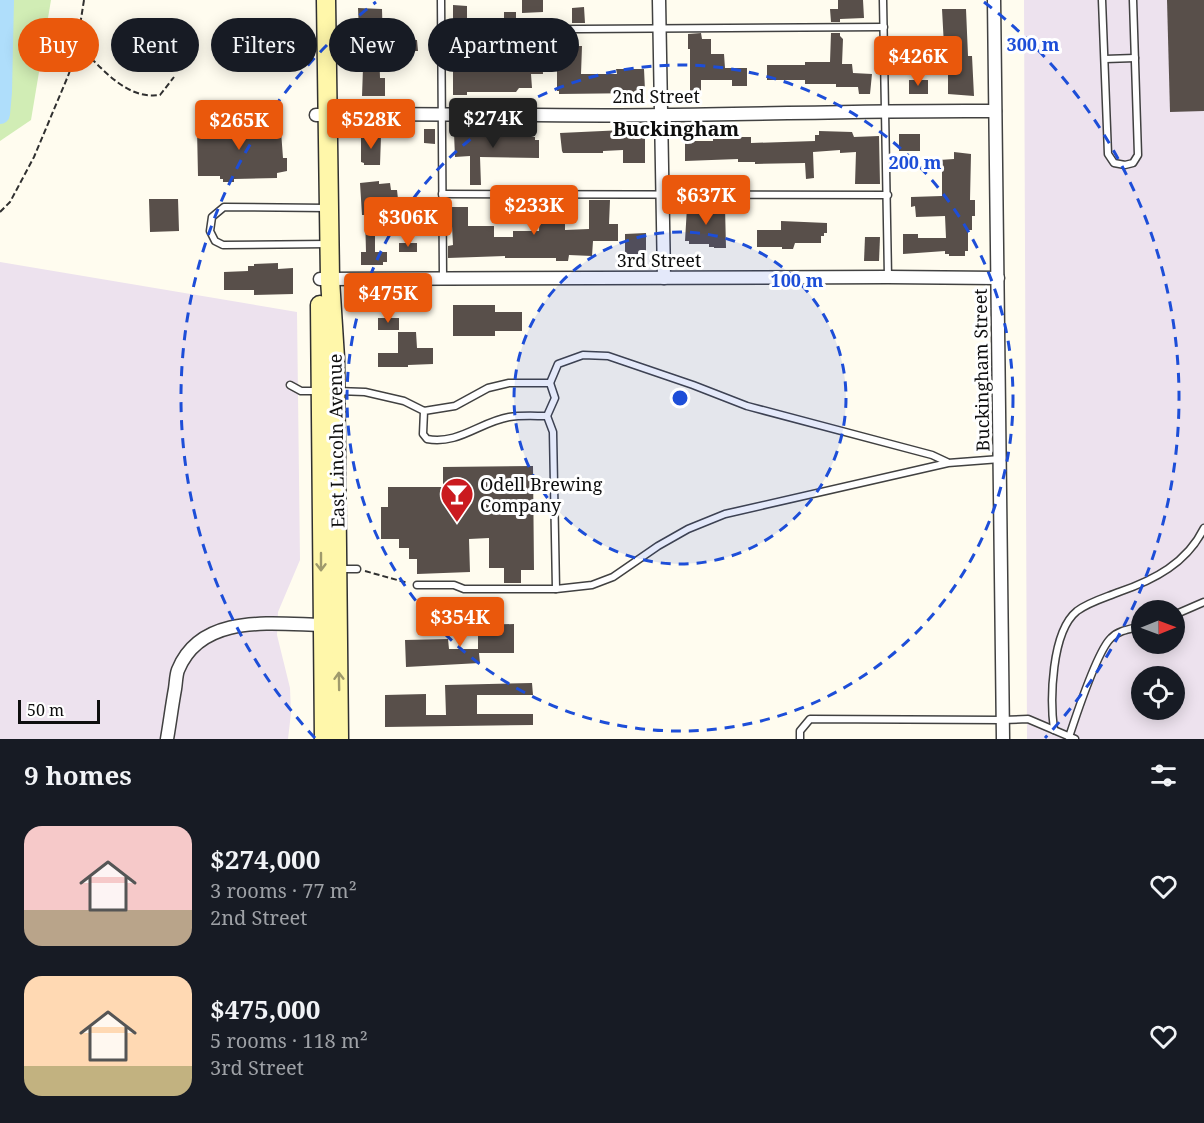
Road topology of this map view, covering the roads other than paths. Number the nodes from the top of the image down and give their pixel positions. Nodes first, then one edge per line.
1 (315, 0) edge
2 (326, 0) edge
3 (441, 0) edge
4 (659, 0) edge
5 (883, 0) edge
6 (994, 0) edge
7 (1102, 0) edge
8 (1133, 0) edge
9 (441, 18) edge
10 (884, 27) junction
11 (579, 29) edge
12 (660, 29) junction
13 (1135, 58) junction
14 (1105, 59) junction
15 (442, 72) edge
16 (885, 110) junction
17 (995, 111) junction
18 (442, 113) junction
19 (322, 114) junction
20 (661, 115) junction
21 (442, 194) junction
22 (662, 195) junction
23 (888, 195) junction
24 (323, 208) junction
25 (324, 244) junction
26 (888, 277) junction
27 (443, 278) junction
28 (664, 278) junction
29 (998, 278) junction
30 (325, 279) junction
31 (550, 382) junction
32 (290, 385) dead end
33 (328, 391) junction
34 (424, 411) junction
35 (547, 416) junction
36 (1000, 459) junction
37 (948, 463) junction
38 (1204, 528) edge
39 (337, 569) junction
40 (357, 569) road end
41 (417, 585) road end
42 (556, 589) junction
43 (1204, 602) edge
44 (1185, 610) edge
45 (322, 625) junction
46 (1131, 629) edge
47 (1002, 720) junction
48 (1054, 730) junction
49 (1072, 738) edge
50 (167, 739) edge
51 (324, 739) edge
52 (339, 739) edge
53 (800, 739) edge
54 (1003, 739) edge

1 - 19 street, East Lincoln Avenue
2 - 19 street, East Lincoln Avenue
3 - 9 lane
4 - 12 street
5 - 10 lane
6 - 17 street, Buckingham Street
7 - 14 lane
8 - 13 lane
10 - 12 lane
10 - 16 lane
11 - 12 lane
12 - 20 street
13 - 14 lane
13 - 14 lane
15 - 18 lane
16 - 17 street, 2nd Street
16 - 20 street, 2nd Street
16 - 23 lane
17 - 29 street, Buckingham Street
18 - 19 street, 2nd Street
18 - 20 street, 2nd Street
18 - 21 lane
19 - 24 street, East Lincoln Avenue
20 - 22 street
21 - 22 lane
21 - 27 lane
22 - 23 lane
22 - 28 street
23 - 26 lane
24 - 25 street, East Lincoln Avenue
24 - 25 lane
25 - 30 street, East Lincoln Avenue
26 - 28 street, 3rd Street
26 - 29 street, 3rd Street
27 - 28 street, 3rd Street
27 - 30 street, 3rd Street
29 - 36 street, Buckingham Street
30 - 33 street, East Lincoln Avenue
31 - 34 lane
31 - 35 lane
31 - 37 lane
32 - 33 lane
33 - 34 lane
33 - 39 street, East Lincoln Avenue
33 -> 45 street, East Lincoln Avenue
34 - 35 lane
35 - 42 lane
36 - 37 lane
36 - 47 street, Buckingham Street
37 - 42 lane
38 - 48 lane
39 - 40 lane
52 -> 39 street, East Lincoln Avenue
41 - 42 lane
43 - 44 lane
45 - 50 street
45 - 51 street, East Lincoln Avenue
46 - 49 lane
47 - 48 lane
47 - 53 lane
47 - 54 street, Buckingham Street
48 - 49 lane

